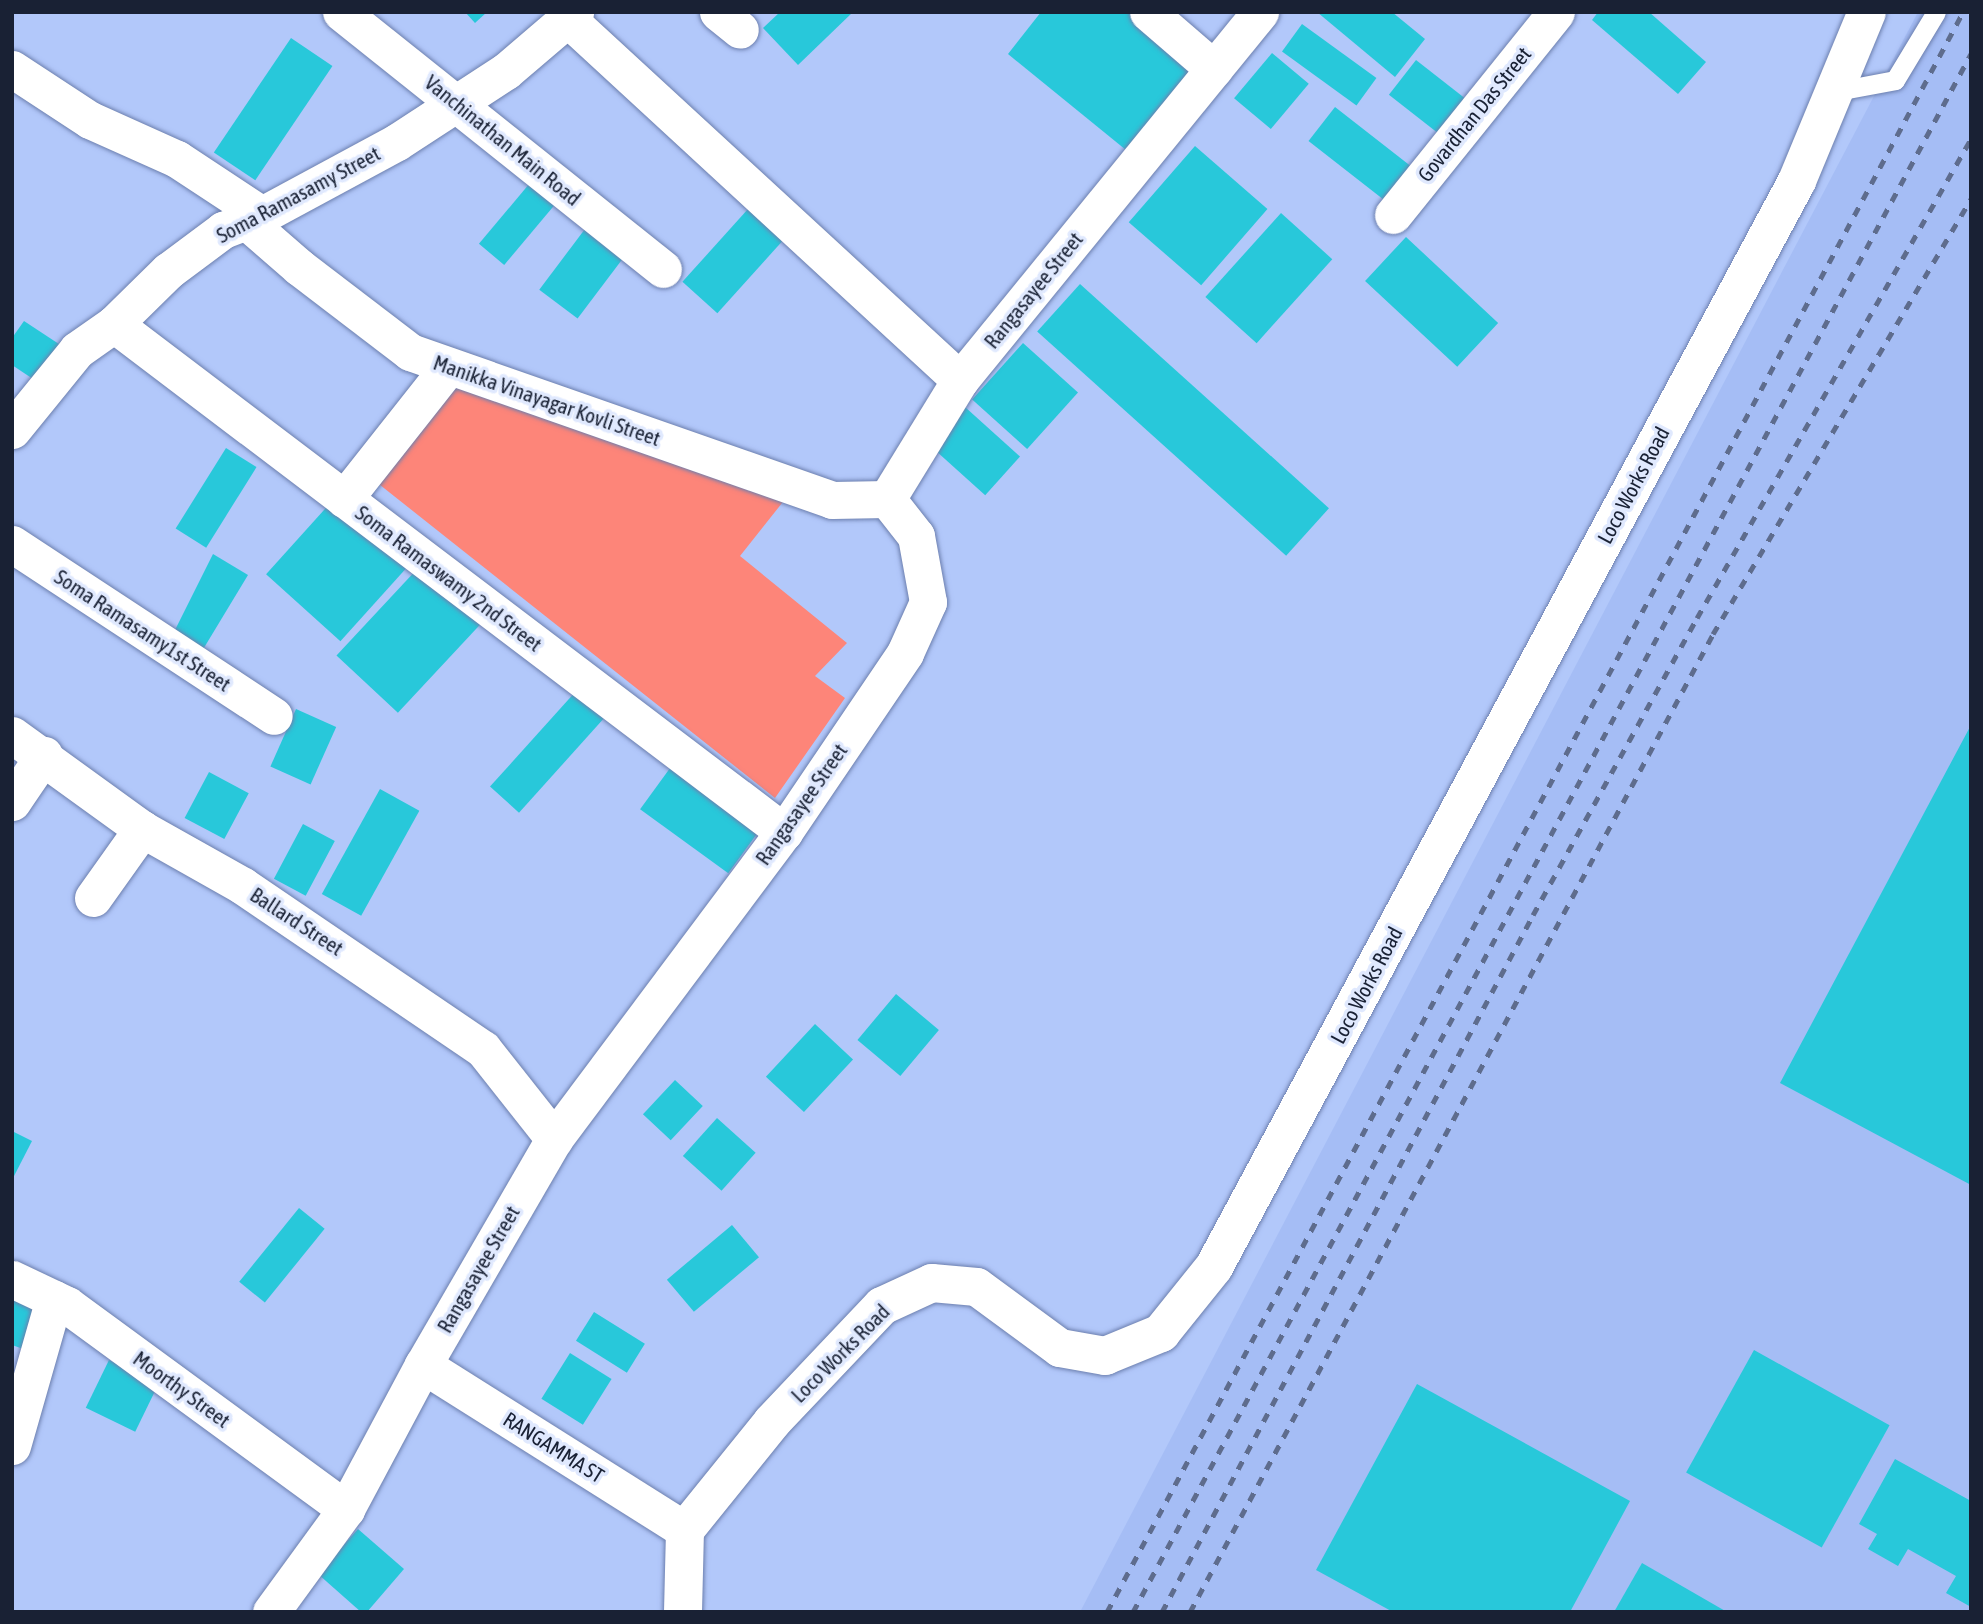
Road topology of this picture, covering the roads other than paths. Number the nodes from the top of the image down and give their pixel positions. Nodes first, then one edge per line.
1 (341, 12) edge
2 (1148, 12) edge
3 (1261, 12) edge
4 (1556, 12) edge
5 (1867, 12) edge
6 (1936, 12) edge
7 (571, 16) edge
8 (12, 69) edge
9 (1214, 69) junction
10 (1837, 91) junction
11 (457, 103) junction
12 (1393, 215) dead end
13 (253, 217) junction
14 (663, 269) dead end
15 (114, 324) junction
16 (449, 366) junction
17 (960, 380) junction
18 (12, 430) edge
19 (344, 499) junction
20 (887, 499) junction
21 (12, 544) edge
22 (274, 716) dead end
23 (12, 735) edge
24 (44, 755) junction
25 (12, 802) edge
26 (142, 829) junction
27 (784, 832) junction
28 (93, 898) dead end
29 (554, 1139) junction
30 (12, 1279) edge
31 (54, 1299) junction
32 (423, 1365) junction
33 (12, 1447) edge
34 (346, 1509) junction
35 (685, 1530) junction
36 (271, 1612) edge
37 (683, 1612) edge

1 - 11 street, Vanchinathan Main Road
2 - 9 street
3 - 9 street, Rangasayee Street
4 - 12 street, Govardhan Das Street
5 - 10 street, Loco Works Road
6 - 10 lane
7 - 11 street, Soma Ramasamy Street
7 - 17 street
8 - 13 street, Manikka Vinayagar Kovli Street
9 - 17 street, Rangasayee Street
10 - 35 street, Loco Works Road
11 - 13 street, Soma Ramasamy Street
11 - 14 street, Vanchinathan Main Road
13 - 15 street, Soma Ramasamy Street
13 - 16 street, Manikka Vinayagar Kovli Street
15 - 18 street, Soma Ramasamy Street
15 - 19 street, Soma Ramaswamy 2nd Street
16 - 19 street
16 - 20 street, Manikka Vinayagar Kovli Street
17 - 20 street, Rangasayee Street
19 - 27 street, Soma Ramaswamy 2nd Street
20 - 27 street, Rangasayee Street
21 - 22 street, Soma Ramasamy1st Street
23 - 24 street, Ballard Street
24 - 25 street
24 - 26 street, Ballard Street
26 - 28 street
26 - 29 street, Ballard Street
27 - 29 street, Rangasayee Street
29 - 32 street, Rangasayee Street
30 - 31 street, Moorthy Street
31 - 33 street
31 - 34 street, Moorthy Street
32 - 34 street, Rangasayee Street
32 - 35 street, RANGAMMA ST
34 - 36 street, Rangasayee Street
35 - 37 street

